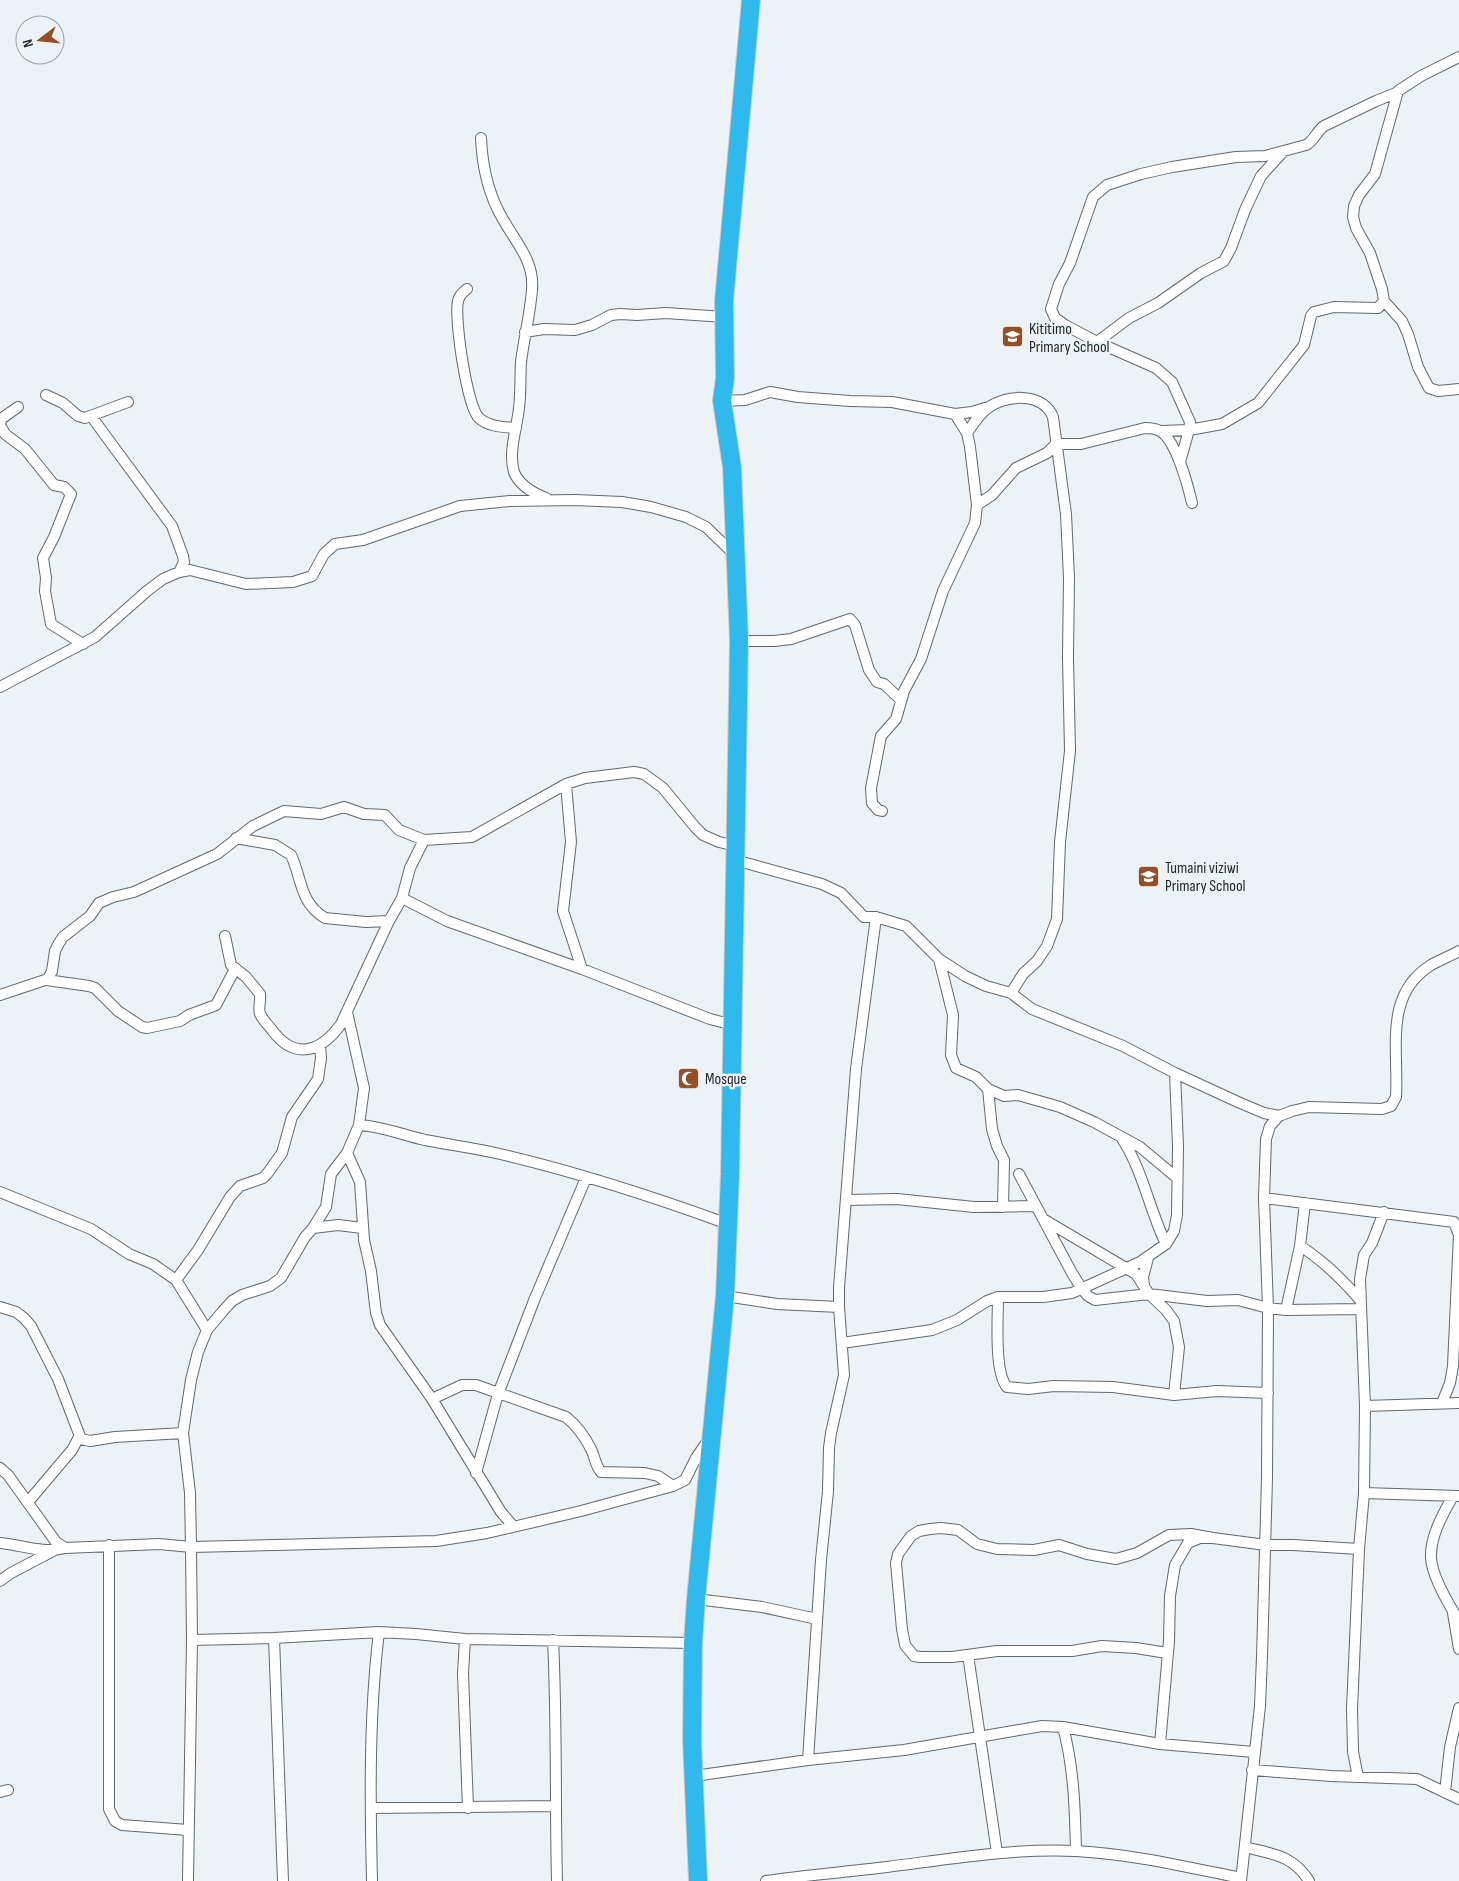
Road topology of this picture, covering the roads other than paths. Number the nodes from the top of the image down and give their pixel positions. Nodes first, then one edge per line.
1 (751, 0) edge
2 (1459, 57) edge
3 (1396, 93) junction
4 (481, 138) dead end
5 (1282, 153) junction
6 (466, 288) dead end
7 (1384, 301) junction
8 (724, 317) junction
9 (525, 332) junction
10 (1098, 342) junction
11 (1459, 389) edge
12 (46, 395) dead end
13 (722, 401) junction
14 (128, 402) dead end
15 (18, 407) dead end
16 (989, 407) junction
17 (955, 414) junction
18 (91, 416) junction
19 (516, 428) junction
20 (1189, 430) junction
21 (1161, 431) junction
22 (967, 433) junction
23 (1056, 444) junction
24 (1180, 462) junction
25 (549, 499) junction
26 (1192, 503) dead end
27 (977, 505) junction
28 (735, 555) junction
29 (179, 572) junction
30 (739, 641) junction
31 (83, 644) junction
32 (0, 687) edge
33 (901, 700) junction
34 (566, 784) junction
35 (882, 811) dead end
36 (236, 838) junction
37 (424, 840) junction
38 (735, 853) junction
39 (402, 898) junction
40 (876, 917) junction
41 (389, 921) junction
42 (225, 936) dead end
43 (1459, 951) edge
44 (939, 959) junction
45 (235, 969) junction
46 (582, 969) junction
47 (47, 980) junction
48 (1011, 993) junction
49 (0, 995) edge
50 (347, 1012) junction
51 (733, 1025) junction
52 (320, 1046) junction
53 (1175, 1073) junction
54 (988, 1089) junction
55 (1279, 1116) junction
56 (359, 1125) junction
57 (1120, 1137) junction
58 (347, 1153) junction
59 (1019, 1174) dead end
60 (586, 1178) junction
61 (1177, 1178) junction
62 (0, 1192) edge
63 (1264, 1198) junction
64 (846, 1200) junction
65 (1305, 1203) junction
66 (1036, 1206) junction
67 (1003, 1207) junction
68 (1384, 1212) junction
69 (1042, 1219) junction
70 (728, 1224) junction
71 (313, 1228) junction
72 (362, 1228) junction
73 (1166, 1244) junction
74 (1300, 1246) junction
75 (1148, 1258) junction
76 (1126, 1267) junction
77 (176, 1280) junction
78 (1144, 1285) junction
79 (1082, 1290) junction
80 (1150, 1294) junction
81 (724, 1296) junction
82 (998, 1297) junction
83 (1360, 1305) junction
84 (839, 1307) junction
85 (0, 1308) edge
86 (1268, 1308) junction
87 (1286, 1310) junction
88 (1457, 1315) edge
89 (207, 1330) junction
90 (842, 1343) junction
91 (1268, 1393) junction
92 (498, 1394) junction
93 (1174, 1395) junction
94 (432, 1399) junction
95 (1442, 1402) junction
96 (1459, 1403) edge
97 (1365, 1406) junction
98 (183, 1433) junction
99 (712, 1434) junction
100 (79, 1437) junction
101 (0, 1468) edge
102 (476, 1473) junction
103 (673, 1486) junction
104 (1364, 1494) junction
105 (1456, 1496) edge
106 (28, 1502) junction
107 (513, 1526) junction
108 (1213, 1538) junction
109 (0, 1543) edge
110 (109, 1545) junction
111 (1266, 1545) junction
112 (191, 1547) junction
113 (60, 1549) junction
114 (1359, 1549) junction
115 (0, 1581) edge
116 (696, 1599) junction
117 (1452, 1610) junction
118 (817, 1619) junction
119 (1459, 1621) edge
120 (379, 1632) junction
121 (274, 1638) junction
122 (192, 1640) junction
123 (465, 1640) junction
124 (553, 1640) junction
125 (693, 1643) junction
126 (1459, 1649) edge
127 (1167, 1653) junction
128 (968, 1655) junction
129 (1458, 1714) edge
130 (1063, 1727) junction
131 (980, 1737) junction
132 (1160, 1744) junction
133 (1254, 1752) junction
134 (808, 1760) junction
135 (1252, 1770) junction
136 (694, 1776) junction
137 (1358, 1777) junction
138 (1445, 1792) junction
139 (1459, 1799) edge
140 (555, 1806) junction
141 (371, 1808) junction
142 (468, 1808) junction
143 (188, 1830) junction
144 (1245, 1847) junction
145 (1076, 1851) junction
146 (998, 1853) junction
147 (800, 1878) edge
148 (1241, 1880) edge
149 (188, 1881) edge
150 (283, 1881) edge
151 (372, 1881) edge
152 (557, 1881) edge
153 (698, 1881) edge
154 (766, 1881) edge
155 (1309, 1881) edge

1 - 8 highway
2 - 3 street
3 - 5 street
3 - 7 street
4 - 9 street
5 - 10 street
5 - 10 street
6 - 19 street
7 - 11 street
7 - 20 street
8 - 9 street
8 - 13 highway
9 - 19 street
10 - 20 street
12 - 18 street
13 - 17 street
13 - 28 highway
14 - 18 street
15 - 31 street
16 - 17 street
16 - 22 street
16 - 23 street
17 - 22 street
18 - 29 street
19 - 25 street
20 - 21 street
20 - 24 street
21 - 23 street
21 - 24 street
22 - 27 street
23 - 27 street
23 - 48 street
24 - 26 street
25 - 28 street
25 - 29 street
27 - 33 street
28 - 30 highway
29 - 31 street
30 - 33 street
30 - 38 highway
31 - 32 street
33 - 35 street
34 - 37 street
34 - 38 street
34 - 46 street
36 - 37 street
36 - 41 street
36 - 47 street
37 - 39 street
38 - 40 street
38 - 51 highway
39 - 41 street
39 - 46 street
40 - 44 street
40 - 64 street
41 - 50 street
42 - 45 street
43 - 55 street
44 - 48 street
44 - 54 street
45 - 47 street
45 - 52 street
46 - 51 street
47 - 49 street
48 - 53 street
50 - 52 street
50 - 56 street
51 - 70 highway
52 - 77 street
53 - 55 street
53 - 61 street
54 - 57 street
54 - 67 street
55 - 63 street
56 - 58 street
56 - 60 street
57 - 61 street
57 - 73 street
58 - 71 street
58 - 72 street
59 - 66 street
60 - 70 street
60 - 92 street
61 - 73 street
62 - 77 street
63 - 65 street
63 - 86 street
64 - 67 street
64 - 84 street
65 - 68 street
65 - 74 street
66 - 67 street
66 - 69 street
68 - 83 street
68 - 88 street
69 - 76 street
69 - 79 street
70 - 81 highway
71 - 72 street
71 - 89 street
72 - 94 street
73 - 75 street
74 - 83 street
74 - 87 street
75 - 76 street
75 - 78 street
76 - 78 street
76 - 79 street
77 - 89 street
78 - 80 street
79 - 80 street
79 - 82 street
80 - 86 street
80 - 93 street
81 - 84 street
81 - 99 highway
82 - 90 street
82 - 93 street
83 - 87 street
83 - 97 street
84 - 90 street
85 - 100 street
86 - 87 street
86 - 91 street
88 - 95 street
89 - 98 street
90 - 118 street
91 - 93 street
91 - 111 street
92 - 94 street
92 - 102 street
92 - 103 street
94 - 102 street
95 - 96 street
95 - 97 street
97 - 104 street
98 - 100 street
98 - 112 street
99 - 103 street
99 - 116 highway
100 - 106 street
101 - 106 street
102 - 107 street
103 - 107 street
104 - 105 street
104 - 114 street
105 - 117 street
106 - 113 street
107 - 112 street
108 - 111 street
108 - 127 street
108 - 128 street
109 - 113 street
110 - 112 street
110 - 113 street
110 - 143 street
111 - 114 street
111 - 133 street
112 - 122 street
113 - 115 street
114 - 137 street
116 - 118 street
116 - 125 highway
117 - 119 street
117 - 126 street
118 - 134 street
120 - 121 street
120 - 123 street
120 - 141 street
121 - 122 street
121 - 150 street
122 - 143 street
123 - 124 street
123 - 142 street
124 - 125 street
124 - 140 street
125 - 136 highway
127 - 128 street
127 - 132 street
128 - 131 street
129 - 138 street
130 - 131 street
130 - 132 street
130 - 145 street
131 - 134 street
131 - 146 street
132 - 133 street
133 - 135 street
134 - 136 street
135 - 137 street
135 - 144 street
136 - 153 highway
137 - 138 street
138 - 139 street
140 - 142 street
140 - 152 street
141 - 142 street
141 - 151 street
143 - 149 street
144 - 148 street
144 - 155 street
145 - 146 street
145 - 148 street
146 - 147 street
147 - 154 street

